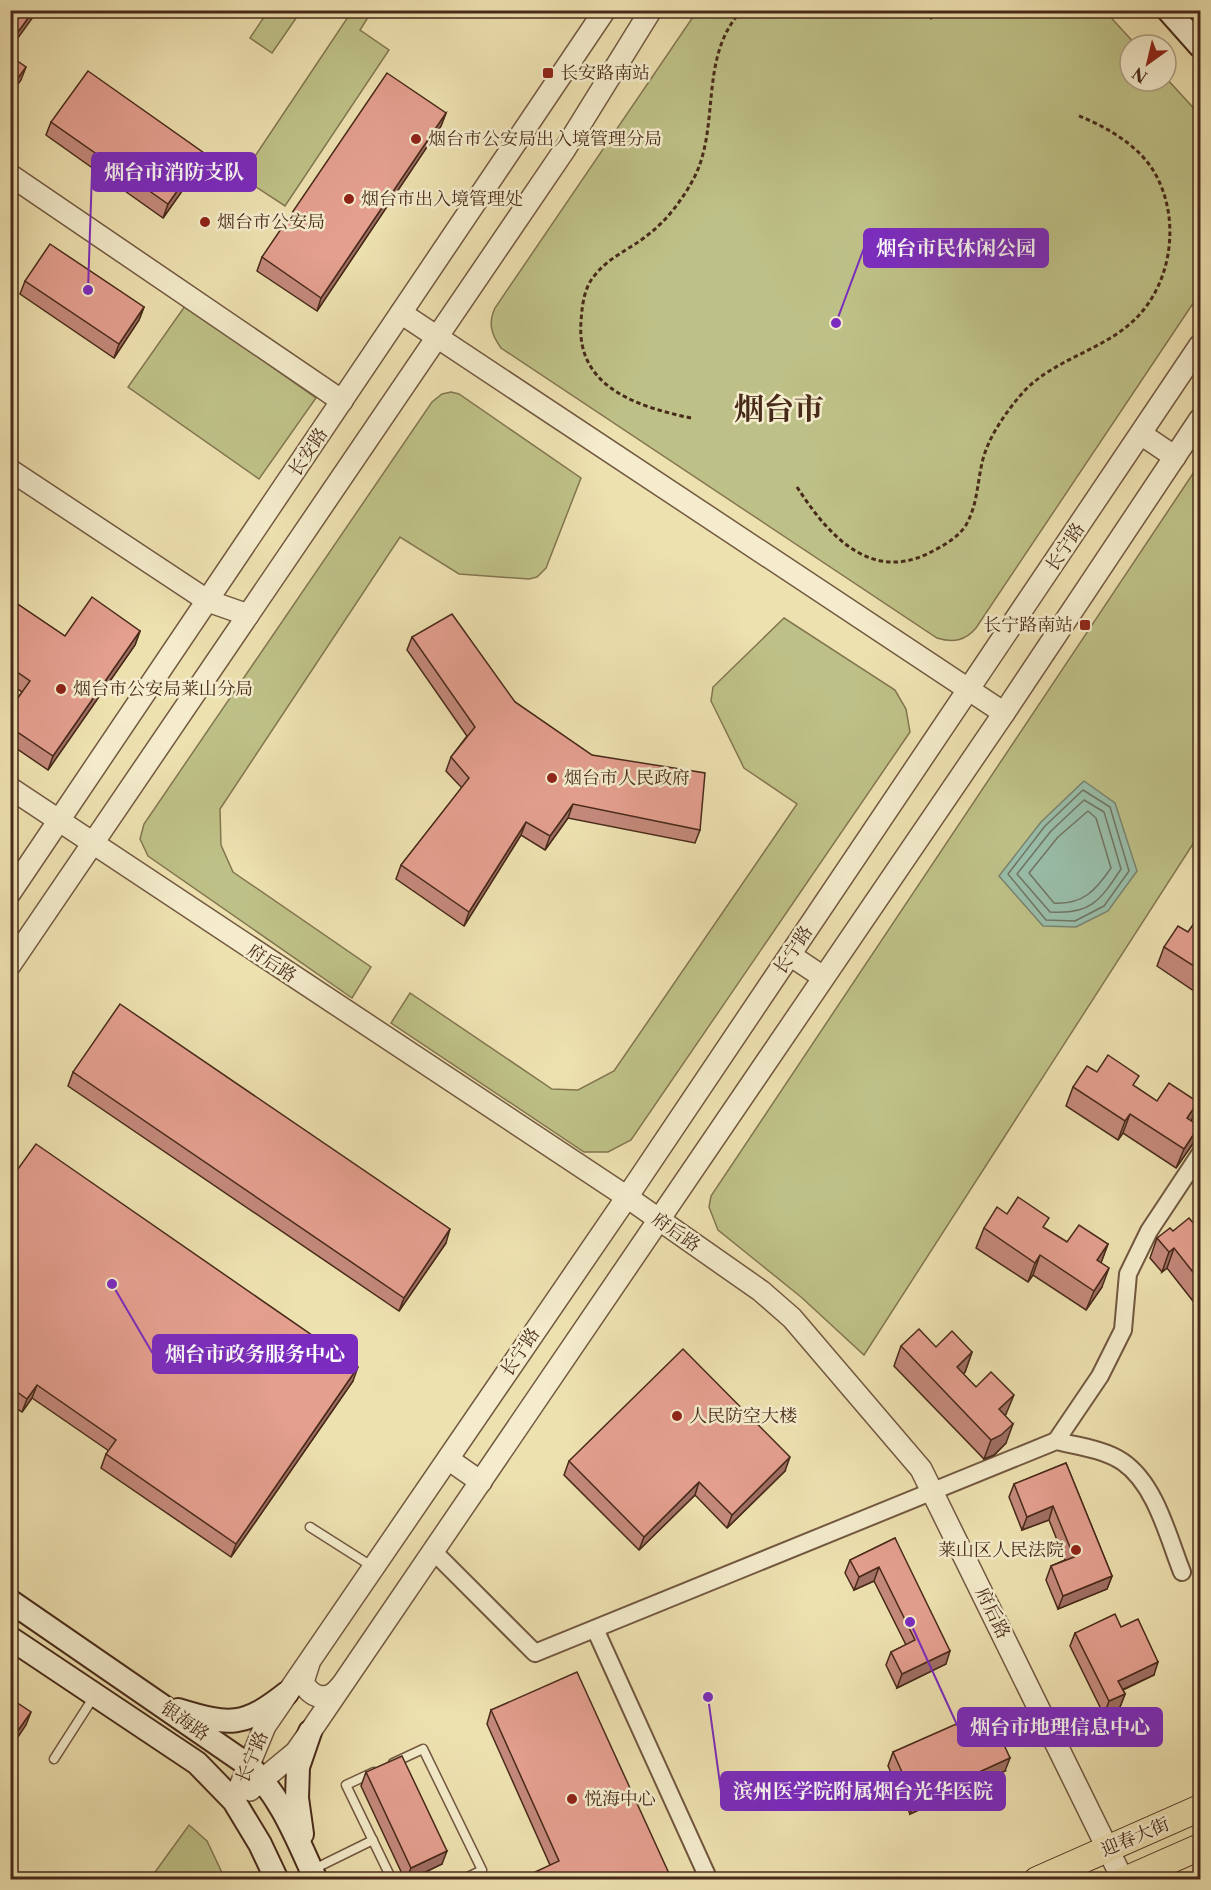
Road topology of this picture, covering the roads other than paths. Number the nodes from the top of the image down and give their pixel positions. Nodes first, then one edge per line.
1 (605, 10) edge
2 (1168, 10) edge
3 (644, 13) edge
4 (1200, 46) edge
5 (10, 175) edge
6 (401, 313) junction
7 (435, 337) junction
8 (1200, 345) edge
9 (342, 401) junction
10 (1200, 420) edge
11 (1141, 434) junction
12 (1175, 457) junction
13 (10, 470) edge
14 (208, 601) junction
15 (248, 615) junction
16 (969, 690) junction
17 (1004, 713) junction
18 (10, 788) edge
19 (60, 821) junction
20 (93, 844) junction
21 (10, 893) edge
22 (790, 955) junction
23 (10, 965) edge
24 (823, 978) junction
25 (1200, 1154) edge
26 (627, 1197) junction
27 (658, 1219) junction
28 (1056, 1441) junction
29 (448, 1459) junction
30 (481, 1482) junction
31 (933, 1491) junction
32 (310, 1527) dead end
33 (434, 1552) junction
34 (373, 1567) junction
35 (1182, 1572) dead end
36 (10, 1601) edge
37 (595, 1629) junction
38 (10, 1638) edge
39 (309, 1662) junction
40 (343, 1683) junction
41 (287, 1693) junction
42 (95, 1695) junction
43 (160, 1704) junction
44 (310, 1732) junction
45 (54, 1759) dead end
46 (248, 1765) junction
47 (264, 1780) junction
48 (234, 1801) junction
49 (1200, 1809) edge
50 (373, 1840) junction
51 (1200, 1847) edge
52 (1108, 1848) junction
53 (312, 1870) edge
54 (277, 1880) edge
55 (392, 1880) edge
56 (462, 1880) edge
57 (709, 1880) edge
58 (1037, 1880) edge
59 (1124, 1880) edge

1 - 6 street, 长安路
2 - 4 main road
3 - 7 street
5 - 9 street
6 - 7 street
6 - 9 street, 长安路
7 - 15 street
7 - 16 street
8 - 11 street, 长宁路
9 - 14 street, 长安路
10 - 12 street, 长宁路
11 - 12 street
11 - 16 street, 长宁路
12 - 17 street, 长宁路
13 - 14 street
14 - 15 street
14 - 19 street, 长安路
15 - 20 street
16 - 17 street
16 - 22 street, 长宁路
17 - 24 street, 长宁路
18 - 19 street, 府后路
19 - 20 street, 府后路
19 - 21 street, 长安路
20 - 23 street
20 - 26 street, 府后路
22 - 24 street
22 - 26 street, 长宁路
24 - 27 street, 长宁路
25 - 28 street
26 - 27 street, 府后路
26 - 29 street, 长宁路
27 - 30 street, 长宁路
27 - 31 street, 府后路
28 - 31 street
28 - 35 street
29 - 30 street
29 - 34 street, 长宁路
30 - 33 street, 长宁路
31 - 37 street
31 - 52 street, 府后路
32 - 34 lane
33 - 37 street
33 - 40 street, 长宁路
34 - 39 street, 长宁路
36 - 43 main road, 银海路
37 - 57 street
38 - 42 main road, 银海路
39 - 40 street
39 - 41 street, 长宁路
40 - 44 street, 长宁路
41 - 43 main road
41 - 46 street, 长宁路
42 - 45 lane
42 - 48 main road, 银海路
43 - 46 main road, 银海路
44 - 47 street, 长宁路
44 - 53 main road
46 - 47 main road, 银海路
46 - 48 street, 长宁路
47 - 48 street, 长宁路
47 - 53 main road, 银海路
48 - 54 main road, 银海路
49 - 52 main road, 迎春大街
50 - 53 lane
50 - 55 lane
50 - 56 lane
51 - 59 main road, 迎春大街
52 - 58 main road, 迎春大街
52 - 59 street, 府后路

